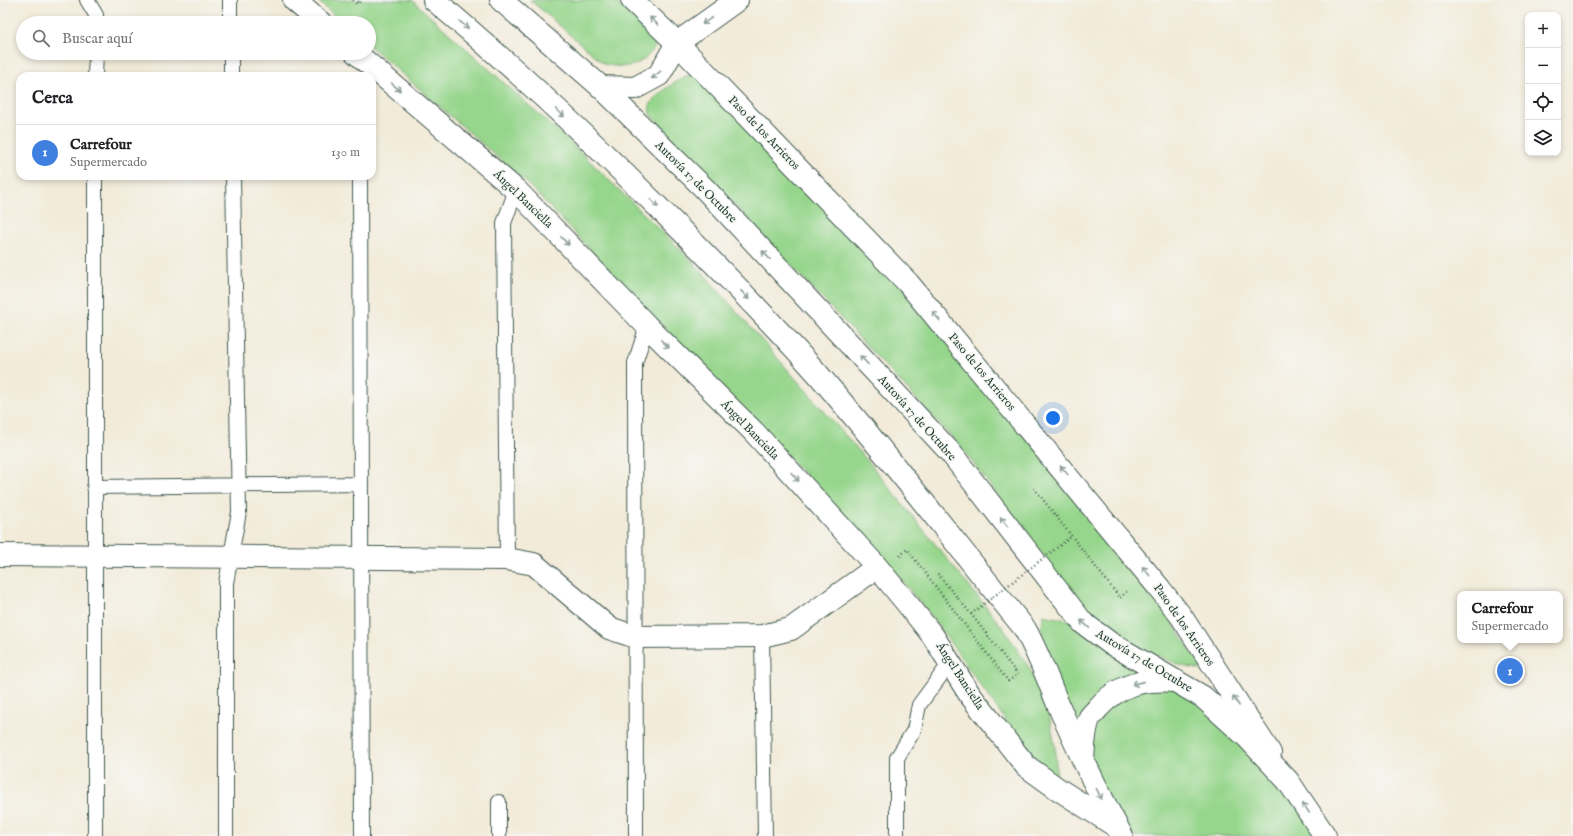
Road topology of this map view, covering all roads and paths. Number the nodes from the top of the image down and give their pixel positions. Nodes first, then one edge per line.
1 (87, 0) edge
2 (230, 0) edge
3 (294, 0) edge
4 (353, 0) edge
5 (361, 0) edge
6 (434, 0) edge
7 (501, 0) edge
8 (632, 0) edge
9 (737, 0) edge
10 (96, 16) edge
11 (230, 16) edge
12 (313, 16) edge
13 (677, 43) junction
14 (96, 60) edge
15 (230, 60) edge
16 (364, 64) edge
17 (95, 72) edge
18 (231, 72) edge
19 (374, 72) edge
20 (376, 74) edge
21 (601, 87) junction
22 (95, 180) edge
23 (233, 180) edge
24 (360, 180) edge
25 (516, 190) junction
26 (646, 326) junction
27 (360, 484) junction
28 (238, 485) junction
29 (94, 486) junction
30 (1072, 536) dead end
31 (0, 555) edge
32 (360, 556) junction
33 (94, 557) junction
34 (230, 557) junction
35 (507, 559) junction
36 (904, 563) dead end
37 (877, 567) junction
38 (937, 573) dead end
39 (972, 614) junction
40 (762, 636) junction
41 (636, 637) junction
42 (950, 663) junction
43 (1177, 681) junction
44 (1083, 760) junction
45 (1288, 780) junction
46 (499, 802) dead end
47 (1120, 832) edge
48 (95, 836) edge
49 (226, 836) edge
50 (362, 836) edge
51 (499, 836) edge
52 (636, 836) edge
53 (765, 836) edge
54 (897, 836) edge
55 (1325, 836) edge

1 - 10 lane
2 - 11 lane
3 - 12 main road
4 - 5 path
6 -> 44 main road
7 - 21 main road, Autovía 17 de Octubre
13 -> 8 main road, Paso de los Arrieros
9 -> 13 main road
13 -> 21 main road
45 -> 13 main road, Paso de los Arrieros
14 - 17 lane
15 - 18 lane
16 -> 19 main road, Ángel Banciella
20 -> 25 main road, Ángel Banciella
43 -> 21 main road, Autovía 17 de Octubre
22 - 29 lane
23 - 28 lane
24 - 27 lane
25 -> 26 main road, Ángel Banciella
25 - 35 lane
26 -> 37 main road, Ángel Banciella
26 - 41 lane
27 - 28 lane
27 - 32 lane
28 - 29 lane
28 - 34 lane
29 - 33 lane
30 - 39 path, bridge
31 - 33 main road
32 - 34 main road
32 - 35 main road
32 - 50 lane
33 - 34 main road
33 - 48 lane
34 - 49 lane
35 - 41 main road
36 - 39 path
37 - 40 main road
37 - 42 main road, Ángel Banciella
38 - 39 path
40 - 41 main road
40 - 53 lane
41 - 52 lane
42 - 47 main road, Ángel Banciella
42 - 54 lane
43 -> 44 main road
43 - 45 main road, Autovía 17 de Octubre
44 -> 47 main road
55 -> 45 main road, Autovía 17 de Octubre
46 - 51 lane

